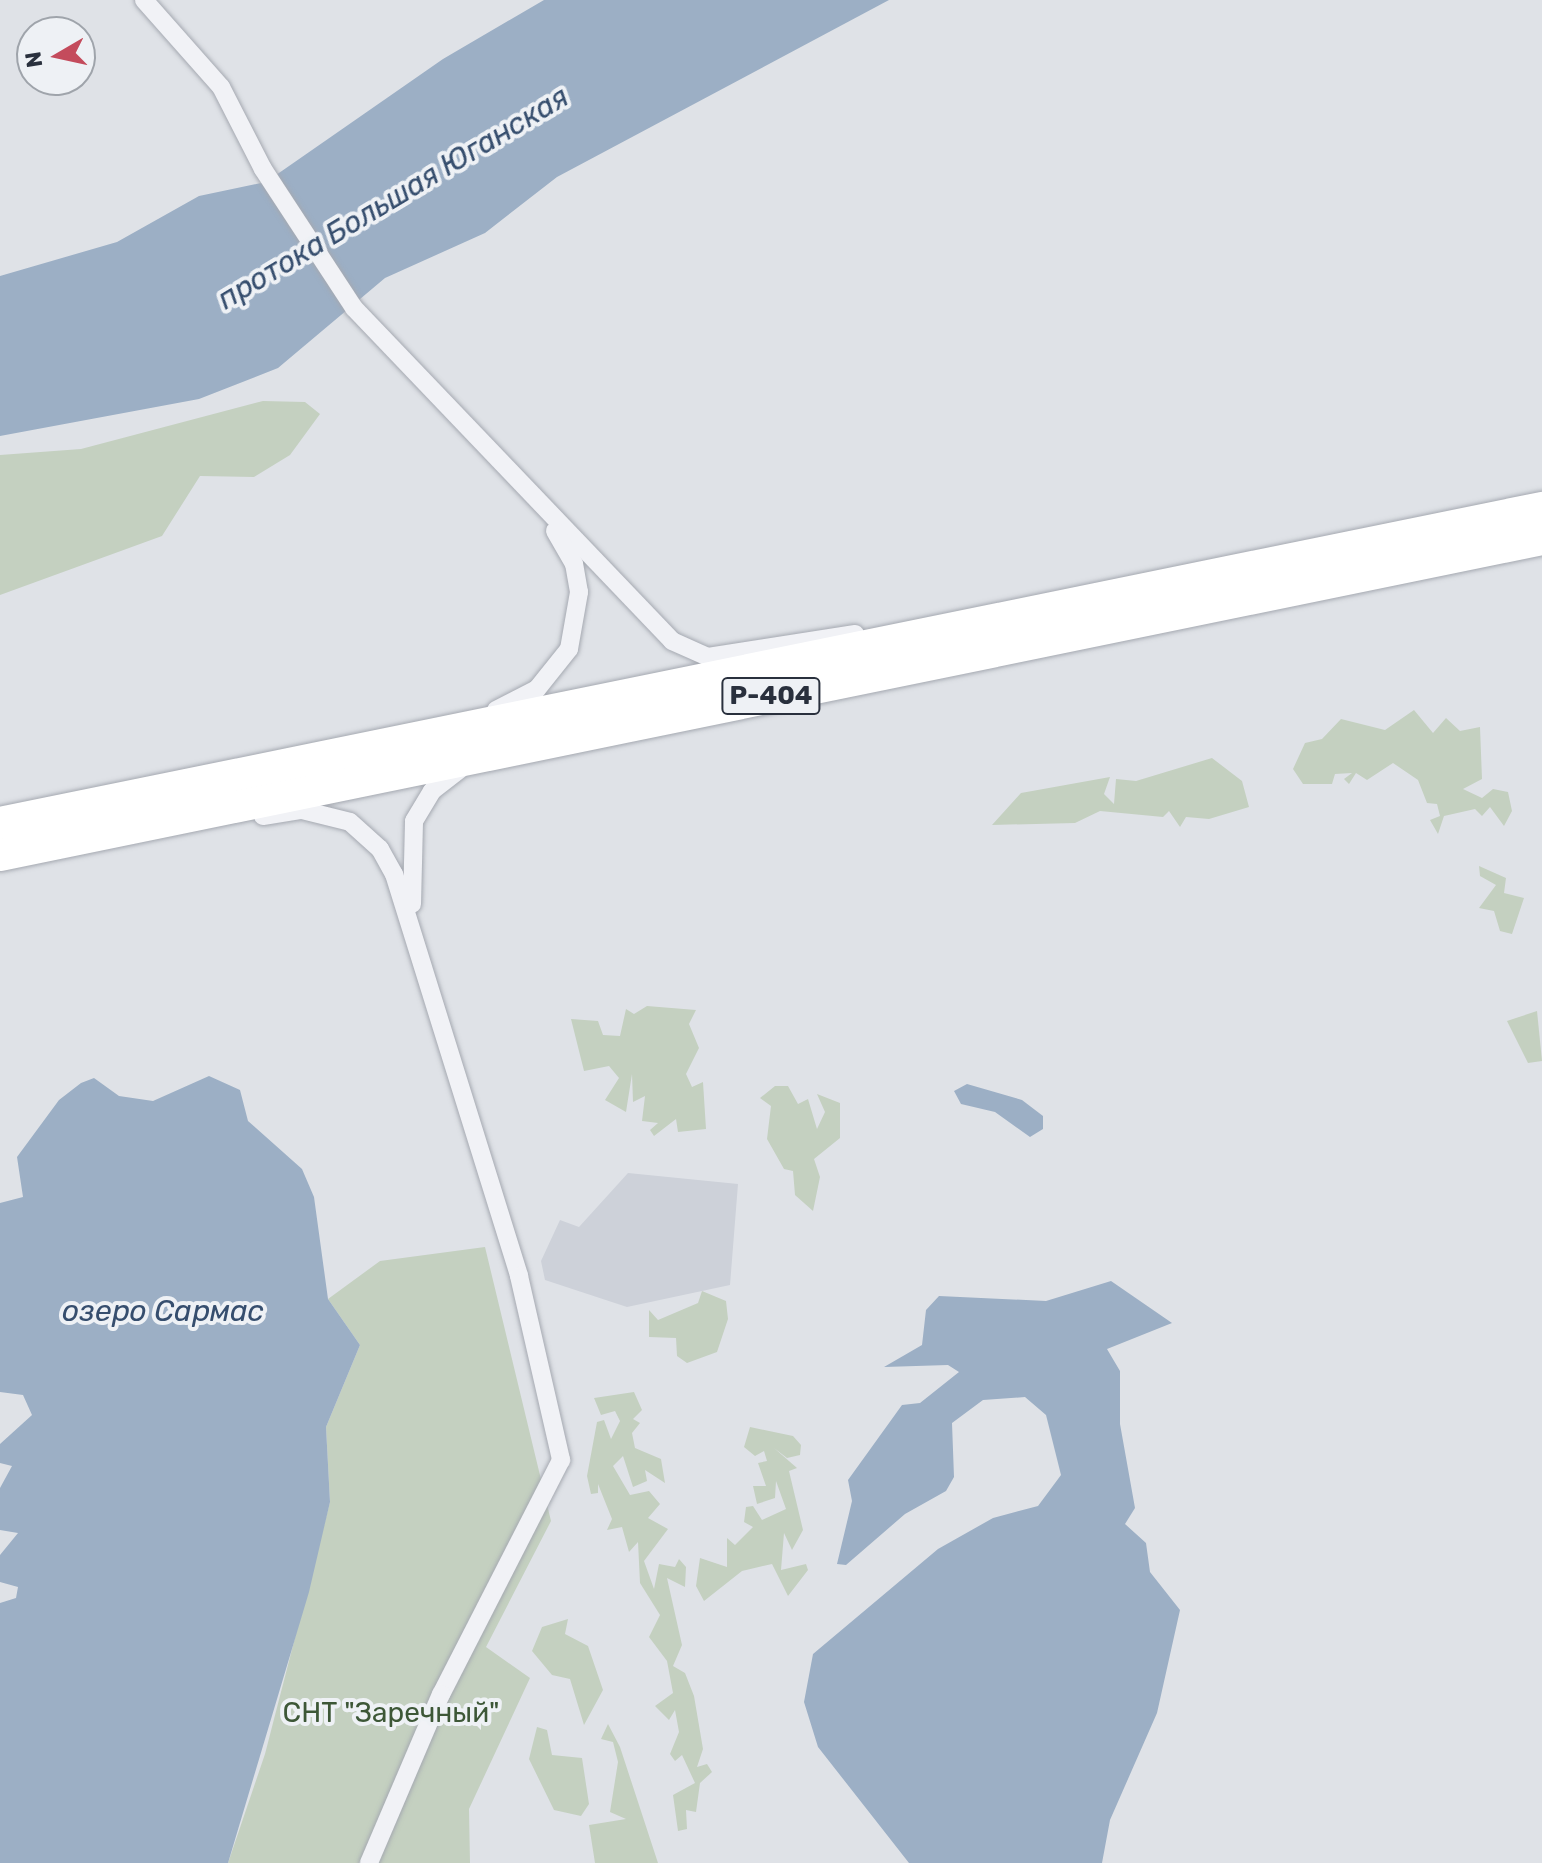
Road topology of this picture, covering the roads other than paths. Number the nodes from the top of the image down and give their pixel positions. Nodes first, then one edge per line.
1 (144, 0) edge
2 (537, 501) junction
3 (1542, 508) edge
4 (1542, 539) edge
5 (1075, 604) junction
6 (430, 736) junction
7 (505, 751) junction
8 (0, 823) edge
9 (47, 845) junction
10 (0, 855) edge
11 (413, 922) junction
12 (369, 1863) edge

1 - 2 street
2 - 5 street
2 - 6 street
3 - 5 highway, Р-404
4 - 7 highway, Р-404
5 - 6 highway, Р-404
6 - 8 highway, Р-404
7 - 9 highway, Р-404
7 - 11 street
9 - 10 highway, Р-404
9 - 11 street
11 - 12 street

